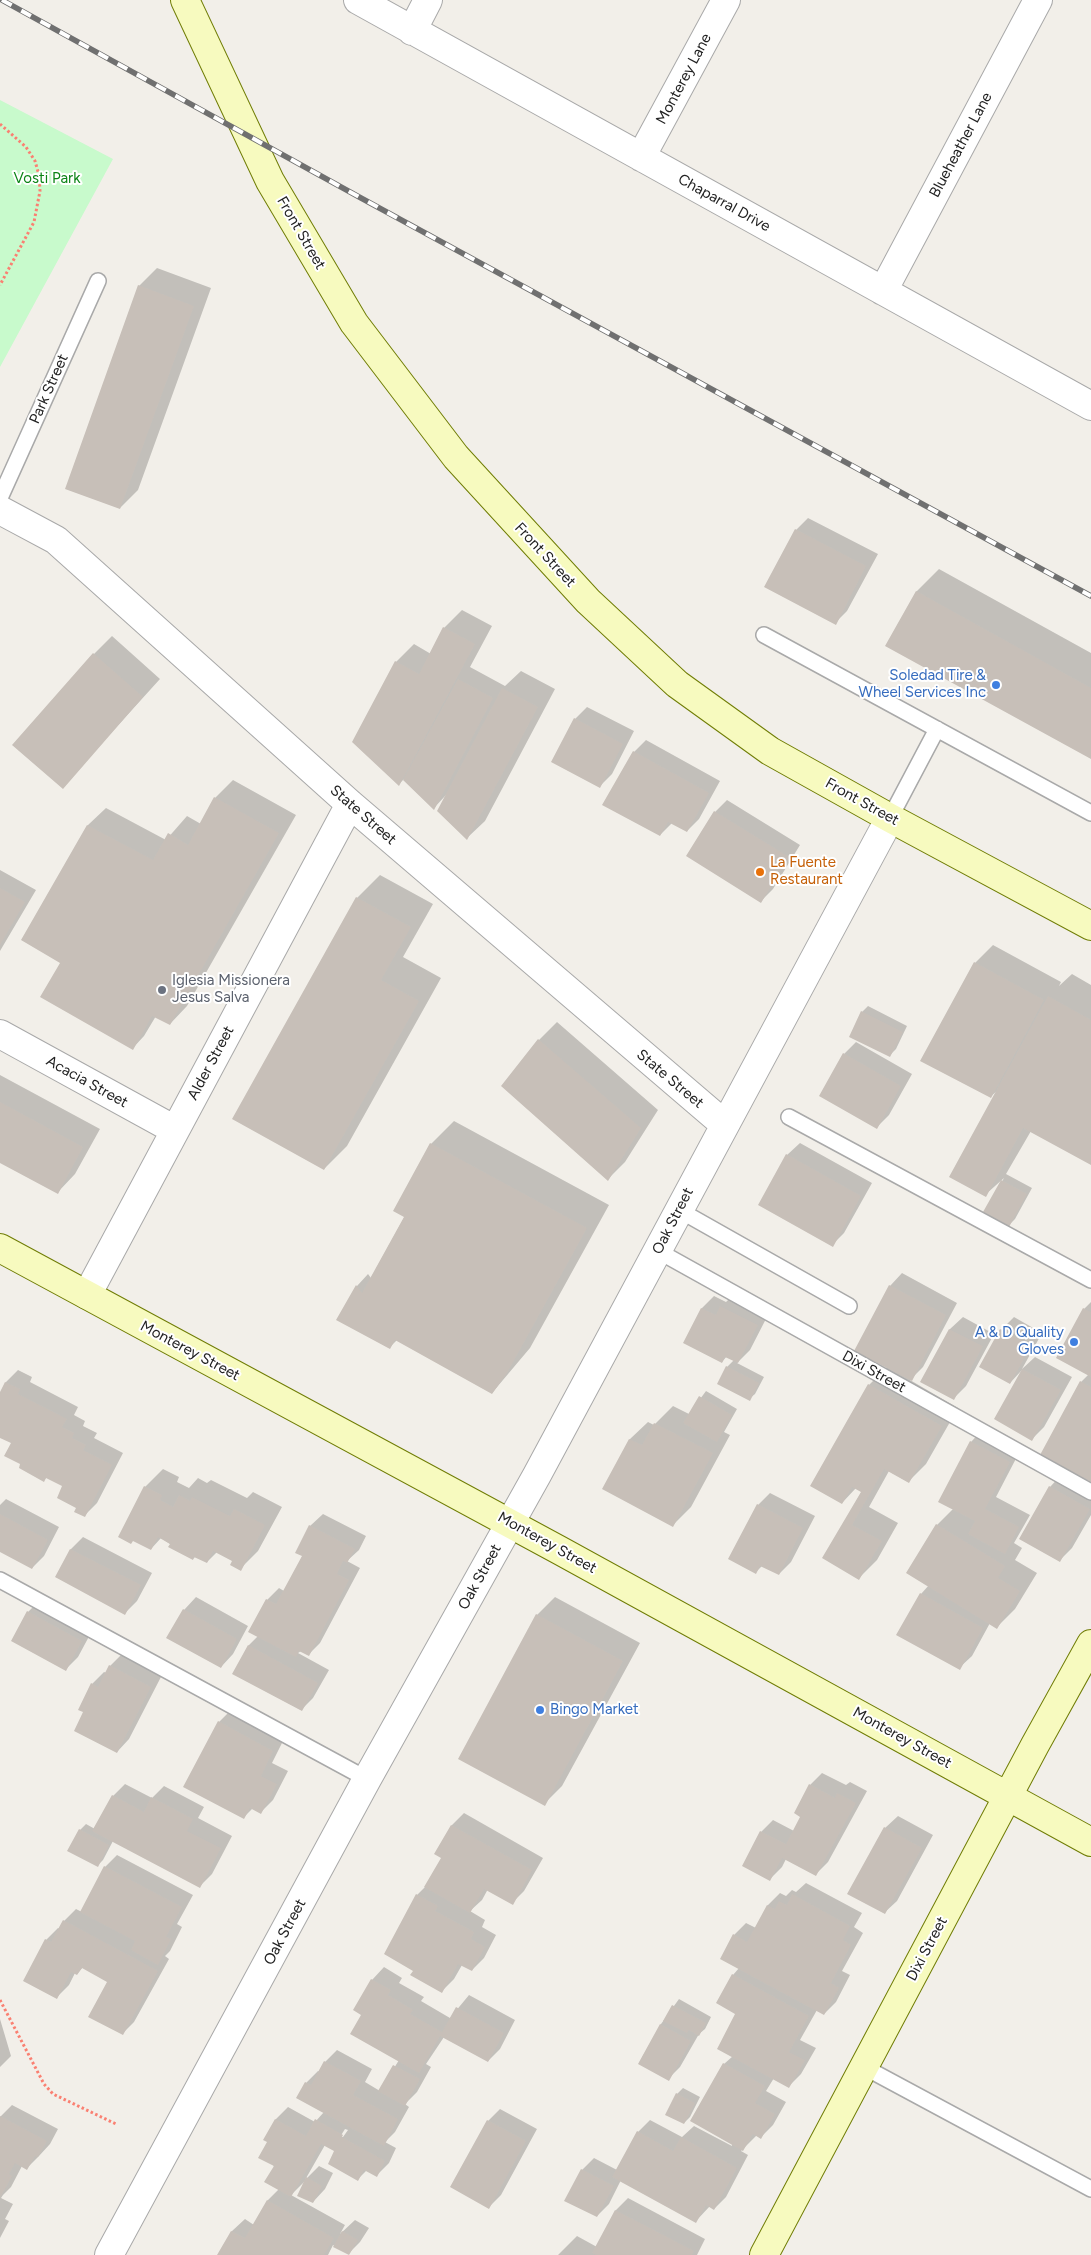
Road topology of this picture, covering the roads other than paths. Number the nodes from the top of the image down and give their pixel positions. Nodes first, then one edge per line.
1 (185, 0) edge
2 (358, 0) edge
3 (428, 0) edge
4 (726, 0) edge
5 (1038, 0) edge
6 (412, 31) junction
7 (642, 157) junction
8 (98, 281) dead end
9 (883, 291) junction
10 (1091, 406) edge
11 (0, 498) edge
12 (0, 510) edge
13 (764, 635) dead end
14 (937, 729) junction
15 (350, 804) junction
16 (1091, 813) edge
17 (890, 818) junction
18 (1091, 926) edge
19 (0, 1034) edge
20 (789, 1117) dead end
21 (724, 1124) junction
22 (175, 1130) junction
23 (679, 1210) junction
24 (0, 1248) edge
25 (658, 1251) junction
26 (1091, 1280) edge
27 (87, 1295) junction
28 (849, 1306) dead end
29 (1091, 1492) edge
30 (510, 1524) junction
31 (0, 1580) edge
32 (1091, 1644) edge
33 (367, 1779) junction
34 (1007, 1796) junction
35 (1091, 1842) edge
36 (864, 2067) junction
37 (1091, 2189) edge
38 (110, 2255) edge
39 (764, 2255) edge

1 - 17 street, Front Street
2 - 6 street, Chaparral Drive
3 - 6 street
4 - 7 street, Monterey Lane
5 - 9 street, Blueheather Lane
6 - 7 street, Chaparral Drive
7 - 9 street, Chaparral Drive
8 - 11 lane, Park Street
9 - 10 street, Chaparral Drive
12 - 15 street, State Street
13 - 14 lane
14 - 16 lane
14 - 17 lane
15 - 21 street, State Street
15 - 22 street, Alder Street
17 - 18 street, Front Street
17 - 21 street, Oak Street
19 - 22 street, Acacia Street
20 - 26 lane
21 - 23 street, Oak Street
22 - 27 street, Alder Street
23 - 25 street, Oak Street
23 - 28 lane
24 - 27 street, Monterey Street
25 - 29 lane, Dixi Street
25 - 30 street, Oak Street
27 - 30 street, Monterey Street
30 - 33 street, Oak Street
30 - 34 street, Monterey Street
31 - 33 lane
32 - 34 street, Dixi Street
33 - 38 street, Oak Street
34 - 35 street, Monterey Street
34 - 36 street, Dixi Street
36 - 37 lane
36 - 39 street, Dixi Street

